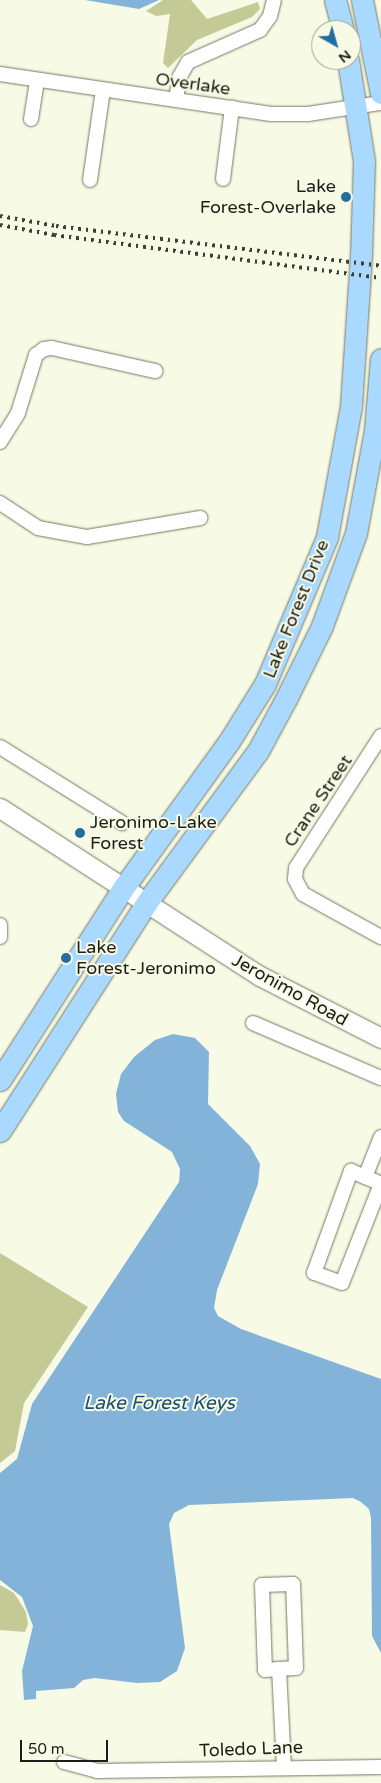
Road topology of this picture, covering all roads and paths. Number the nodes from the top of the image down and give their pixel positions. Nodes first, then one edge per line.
1 (274, 0) edge
2 (335, 0) edge
3 (362, 0) edge
4 (340, 20) edge
5 (350, 70) edge
6 (0, 74) edge
7 (37, 80) junction
8 (103, 90) junction
9 (381, 93) edge
10 (176, 100) junction
11 (381, 103) edge
12 (357, 106) junction
13 (232, 108) junction
14 (31, 119) dead end
15 (223, 178) dead end
16 (90, 180) dead end
17 (381, 359) edge
18 (155, 371) dead end
19 (0, 442) edge
20 (0, 503) edge
21 (200, 518) dead end
22 (381, 736) edge
23 (0, 747) edge
24 (0, 808) edge
25 (122, 823) dead end
26 (124, 887) junction
27 (147, 902) junction
28 (381, 937) edge
29 (253, 1023) dead end
30 (381, 1038) edge
31 (381, 1078) edge
32 (0, 1080) edge
33 (0, 1131) edge
34 (381, 1137) edge
35 (365, 1177) junction
36 (279, 1669) junction
37 (64, 1762) dead end
38 (284, 1767) junction
39 (381, 1767) edge

1 - 10 street
2 - 4 main road
3 - 9 main road
5 - 12 main road, Lake Forest Drive
6 - 7 street, Overlake
7 - 8 street, Overlake
7 - 14 street
8 - 10 street, Overlake
8 - 16 street
10 - 13 street, Overlake
11 - 12 street, Overlake
12 - 13 street, Overlake
12 - 26 main road, Lake Forest Drive
13 - 15 street
17 - 27 main road, Lake Forest Drive
18 - 19 street
20 - 21 street
22 - 28 street, Crane Street
23 - 25 street
24 - 26 main road, Jeronimo Road
26 - 27 main road, Jeronimo Road
26 - 32 main road, Lake Forest Drive
27 - 30 main road, Jeronimo Road
27 - 33 main road, Lake Forest Drive
29 - 31 street
34 - 35 street
35 - 35 street
36 - 36 street
36 - 38 street
37 - 38 street, Toledo Lane
38 - 39 street, Toledo Lane

